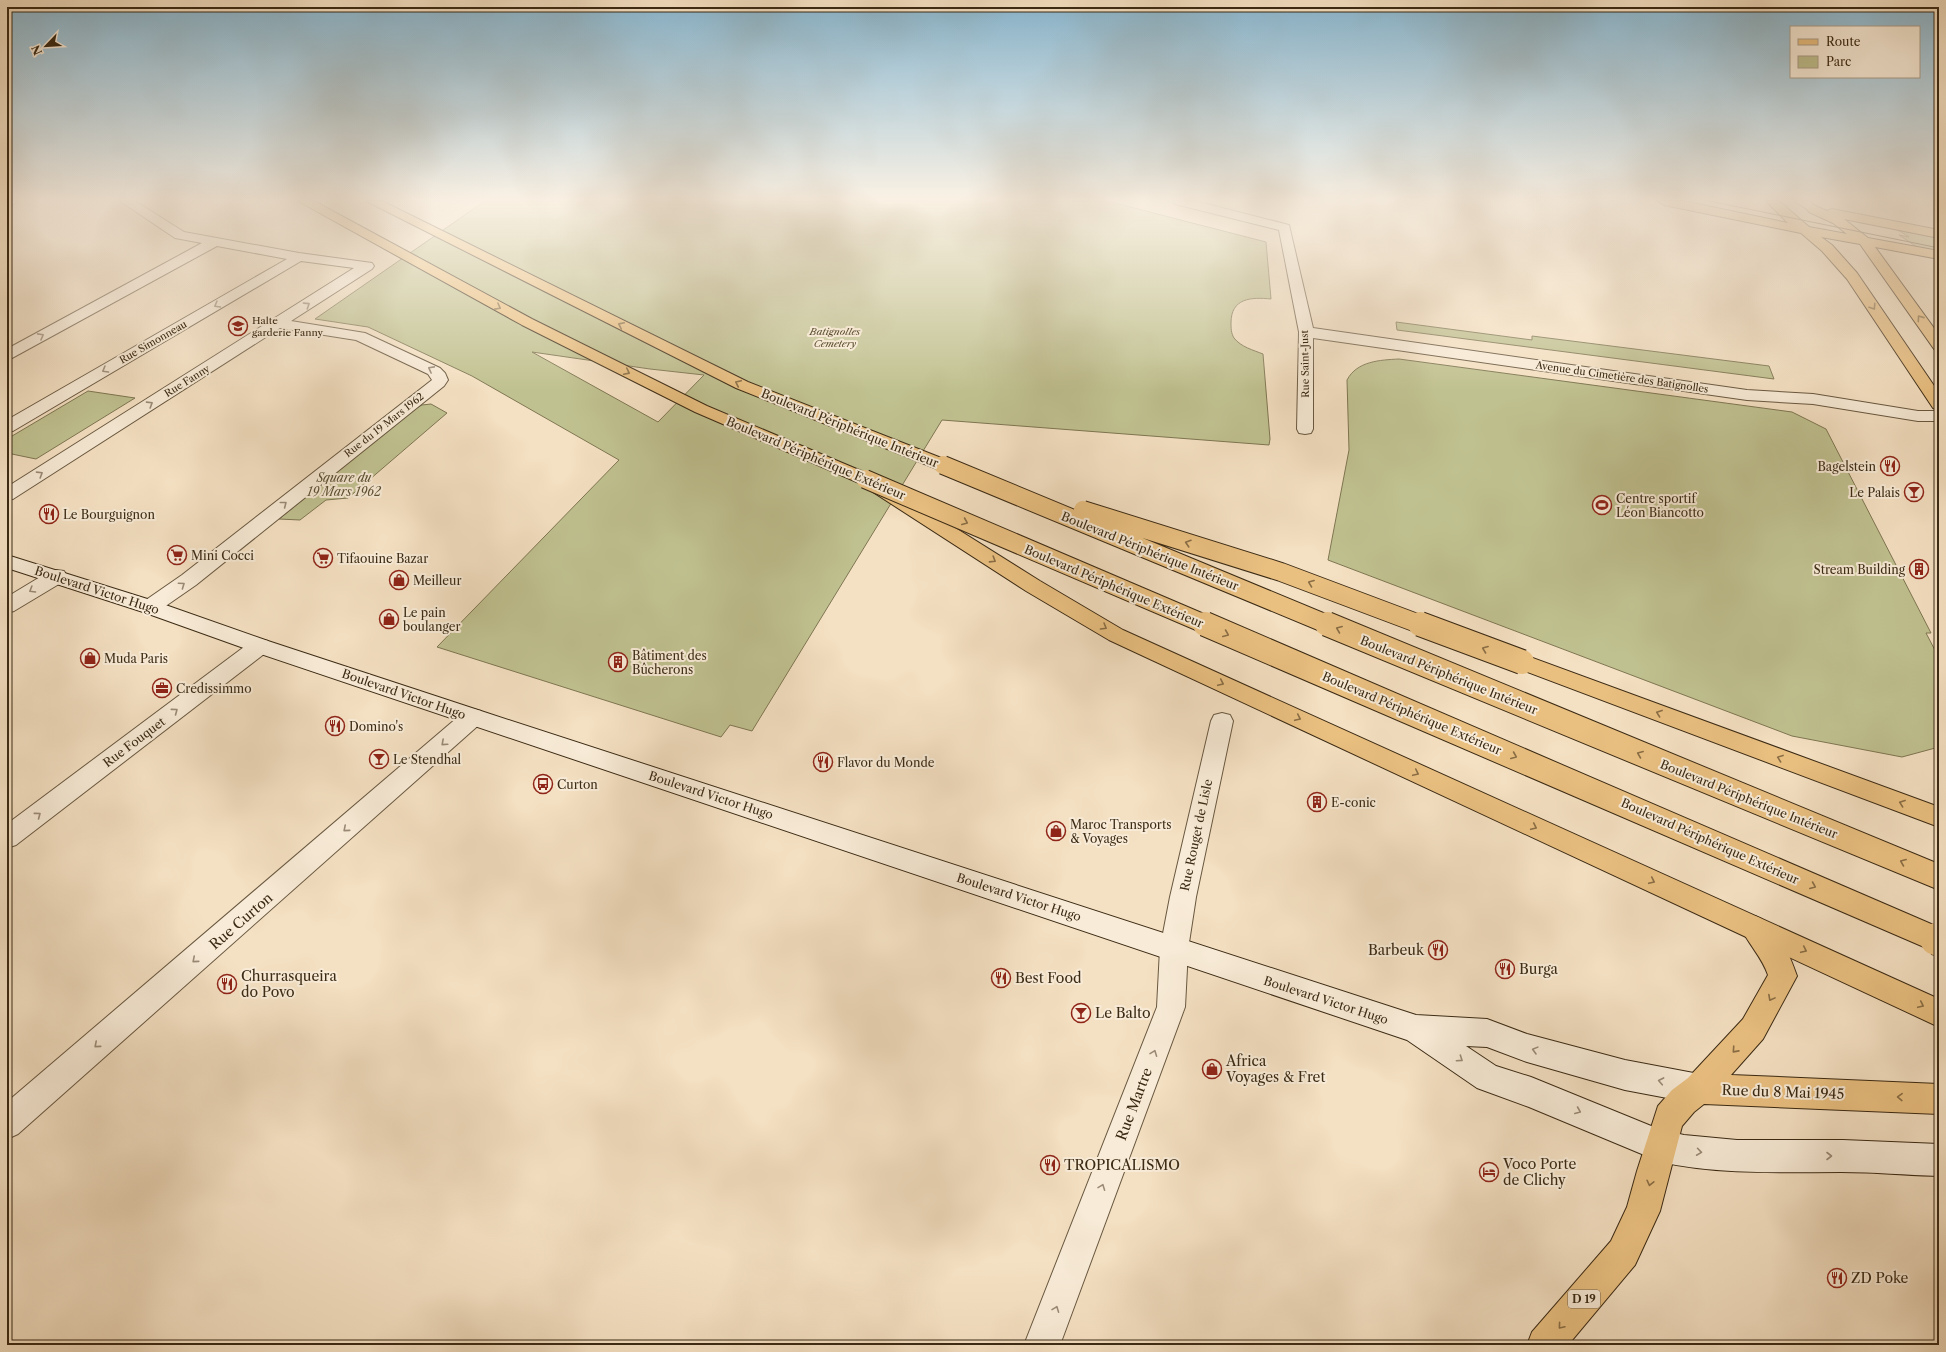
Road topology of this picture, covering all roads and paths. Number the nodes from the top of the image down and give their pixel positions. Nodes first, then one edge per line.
1 (173, 264) edge
2 (287, 264) edge
3 (353, 264) edge
4 (420, 264) edge
5 (499, 264) edge
6 (1292, 264) edge
7 (1841, 264) edge
8 (1880, 264) edge
9 (278, 323) junction
10 (1306, 332) junction
11 (1939, 346) edge
12 (7, 355) edge
13 (1939, 405) edge
14 (1939, 416) edge
15 (7, 427) edge
16 (1306, 429) dead end
17 (943, 465) junction
18 (865, 479) junction
19 (7, 495) edge
20 (7, 561) edge
21 (57, 576) junction
22 (7, 606) edge
23 (150, 607) junction
24 (260, 646) junction
25 (473, 717) junction
26 (1222, 721) dead end
27 (1939, 816) edge
28 (7, 838) edge
29 (1939, 877) edge
30 (1755, 928) junction
31 (1939, 940) edge
32 (1174, 949) junction
33 (1939, 1013) edge
34 (1416, 1029) junction
35 (1699, 1089) junction
36 (1939, 1099) edge
37 (7, 1123) edge
38 (1661, 1146) junction
39 (1939, 1160) edge
40 (1042, 1345) edge
41 (1545, 1345) edge

12 -> 1 street
2 -> 15 street, Rue Simonneau
9 -> 3 street, Rue Fanny
4 -> 18 main road, Boulevard Périphérique Extérieur
17 -> 5 main road, Boulevard Périphérique Intérieur
6 - 10 street, Rue Saint-Just
7 -> 13 main road
11 -> 8 main road
19 -> 9 street, Rue Fanny
23 -> 9 street, Rue du 19 Mars 1962
10 - 14 street, Avenue du Cimetière des Batignolles
10 - 16 street, Rue Saint-Just
27 -> 17 main road, bridge
29 -> 17 main road, Boulevard Périphérique Intérieur, bridge
18 -> 30 main road, bridge
18 -> 31 main road, Boulevard Périphérique Extérieur, bridge
20 - 21 street, Boulevard Victor Hugo
21 -> 22 street
21 - 23 street, Boulevard Victor Hugo
23 - 24 street, Boulevard Victor Hugo
24 - 25 street, Boulevard Victor Hugo
28 -> 24 street, Rue Fouquet
25 - 32 street, Boulevard Victor Hugo
25 -> 37 street, Rue Curton
26 - 32 street, Rue Rouget de Lisle
30 -> 33 main road
30 -> 35 main road
32 - 34 street, Boulevard Victor Hugo
40 -> 32 street, Rue Martre
35 -> 34 street, Boulevard Victor Hugo
34 -> 38 street, Boulevard Victor Hugo
36 -> 35 main road, Rue du 8 Mai 1945
35 - 38 main road
38 -> 39 street
38 -> 41 main road, D 19

